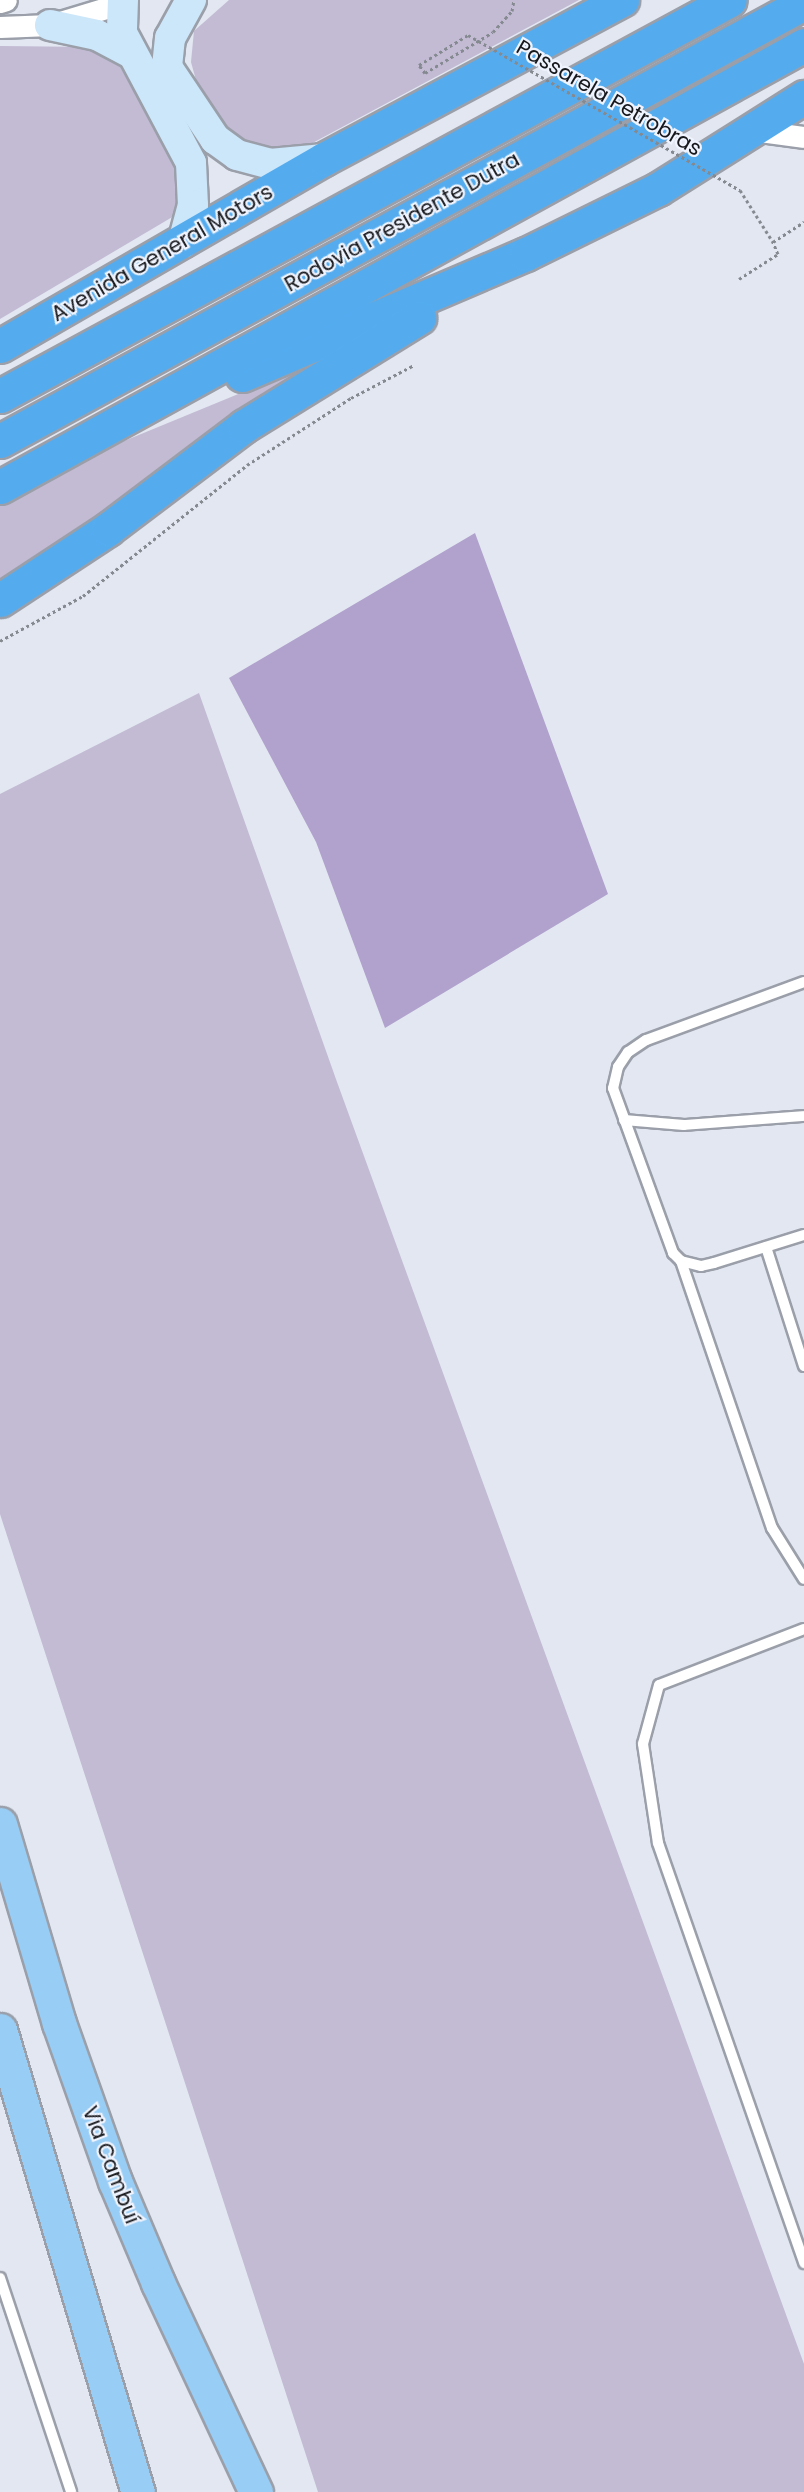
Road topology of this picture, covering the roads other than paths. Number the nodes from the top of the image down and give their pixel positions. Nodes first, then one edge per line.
1 (6, 0) edge
2 (191, 0) edge
3 (622, 0) edge
4 (729, 0) edge
5 (125, 1) edge
6 (0, 2) edge
7 (804, 3) edge
8 (50, 25) junction
9 (0, 27) edge
10 (804, 45) edge
11 (131, 53) junction
12 (804, 97) edge
13 (752, 130) junction
14 (804, 137) edge
15 (324, 159) junction
16 (183, 243) junction
17 (526, 254) junction
18 (0, 346) edge
19 (0, 396) edge
20 (0, 441) edge
21 (68, 449) junction
22 (0, 487) edge
23 (0, 600) edge
24 (804, 982) edge
25 (804, 1116) edge
26 (624, 1120) junction
27 (804, 1235) edge
28 (766, 1247) junction
29 (681, 1261) junction
30 (804, 1366) edge
31 (804, 1579) edge
32 (804, 1629) edge
33 (0, 1824) edge
34 (0, 2030) edge
35 (804, 2263) edge
36 (0, 2277) edge
37 (71, 2492) edge
38 (138, 2492) edge
39 (256, 2492) edge

1 - 6 street
2 - 15 main road
3 - 15 highway, Avenida General Motors
4 - 19 highway, Rodovia Presidente Dutra
5 - 8 street
5 - 11 main road
7 - 20 highway, Rodovia Presidente Dutra
8 - 9 street
8 - 11 main road
10 - 21 highway
11 - 16 main road
12 - 13 highway
13 - 14 street
13 - 17 highway
15 - 16 highway, Avenida General Motors
16 - 18 highway, Avenida General Motors
17 - 21 highway
17 - 23 highway
21 - 22 highway
24 - 26 lane
25 - 26 lane
26 - 29 lane
27 - 28 lane
28 - 29 lane
28 - 30 lane
29 - 31 lane
32 - 35 lane
33 - 39 main road, Via Cambuí
34 - 38 main road
36 - 37 lane

